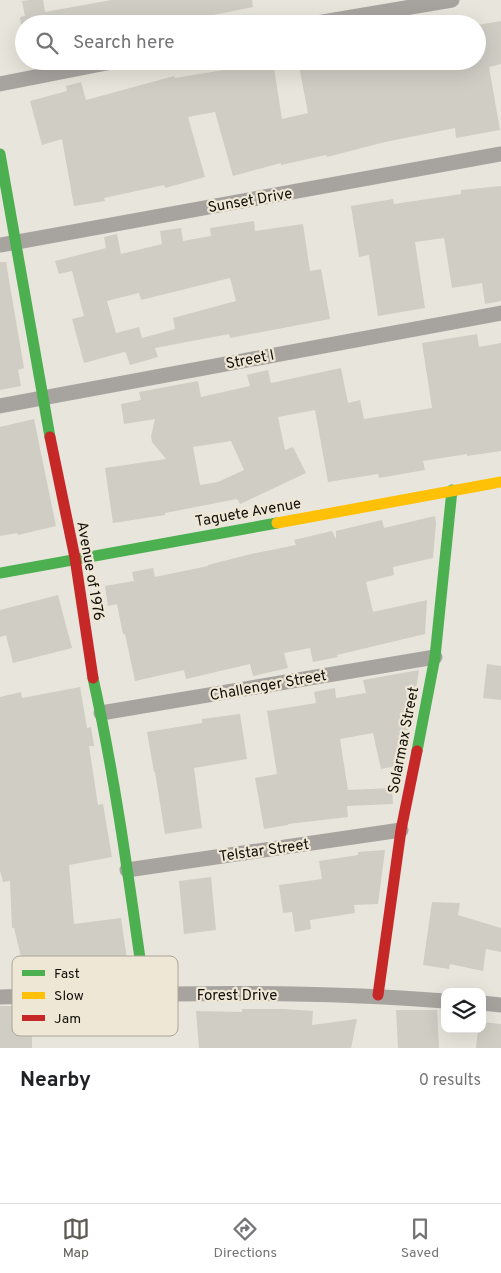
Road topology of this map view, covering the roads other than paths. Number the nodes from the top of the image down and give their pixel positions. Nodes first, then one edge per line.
1 (452, 0) edge
2 (364, 15) edge
3 (71, 70) edge
4 (0, 84) edge
5 (0, 154) edge
6 (501, 154) edge
7 (16, 242) junction
8 (0, 245) edge
9 (501, 313) edge
10 (42, 398) junction
11 (0, 406) edge
12 (501, 482) edge
13 (452, 490) junction
14 (74, 558) junction
15 (0, 572) edge
16 (435, 657) junction
17 (101, 714) junction
18 (401, 830) junction
19 (128, 870) junction
20 (140, 956) edge
21 (178, 994) edge
22 (378, 996) junction
23 (441, 1001) edge
24 (486, 1003) edge
25 (501, 1005) edge

1 - 2 street
3 - 4 street
5 - 7 street, Avenue of 1976
6 - 7 street, Sunset Drive
7 - 8 street, Sunset Drive
7 - 10 street, Avenue of 1976
9 - 10 street, Street I
10 - 11 street, Street I
10 - 14 street, Avenue of 1976
12 - 13 street, Taguete Avenue
13 - 14 street, Taguete Avenue
13 - 16 street, Solarmax Street
14 - 15 street, Taguete Avenue
14 - 17 street, Avenue of 1976
16 - 17 street, Challenger Street
16 - 18 street, Solarmax Street
17 - 19 street, Avenue of 1976
18 - 19 street, Telstar Street
18 - 22 street, Solarmax Street
19 - 20 street, Avenue of 1976
21 - 22 street, Forest Drive
22 - 23 street, Forest Drive
24 - 25 street

